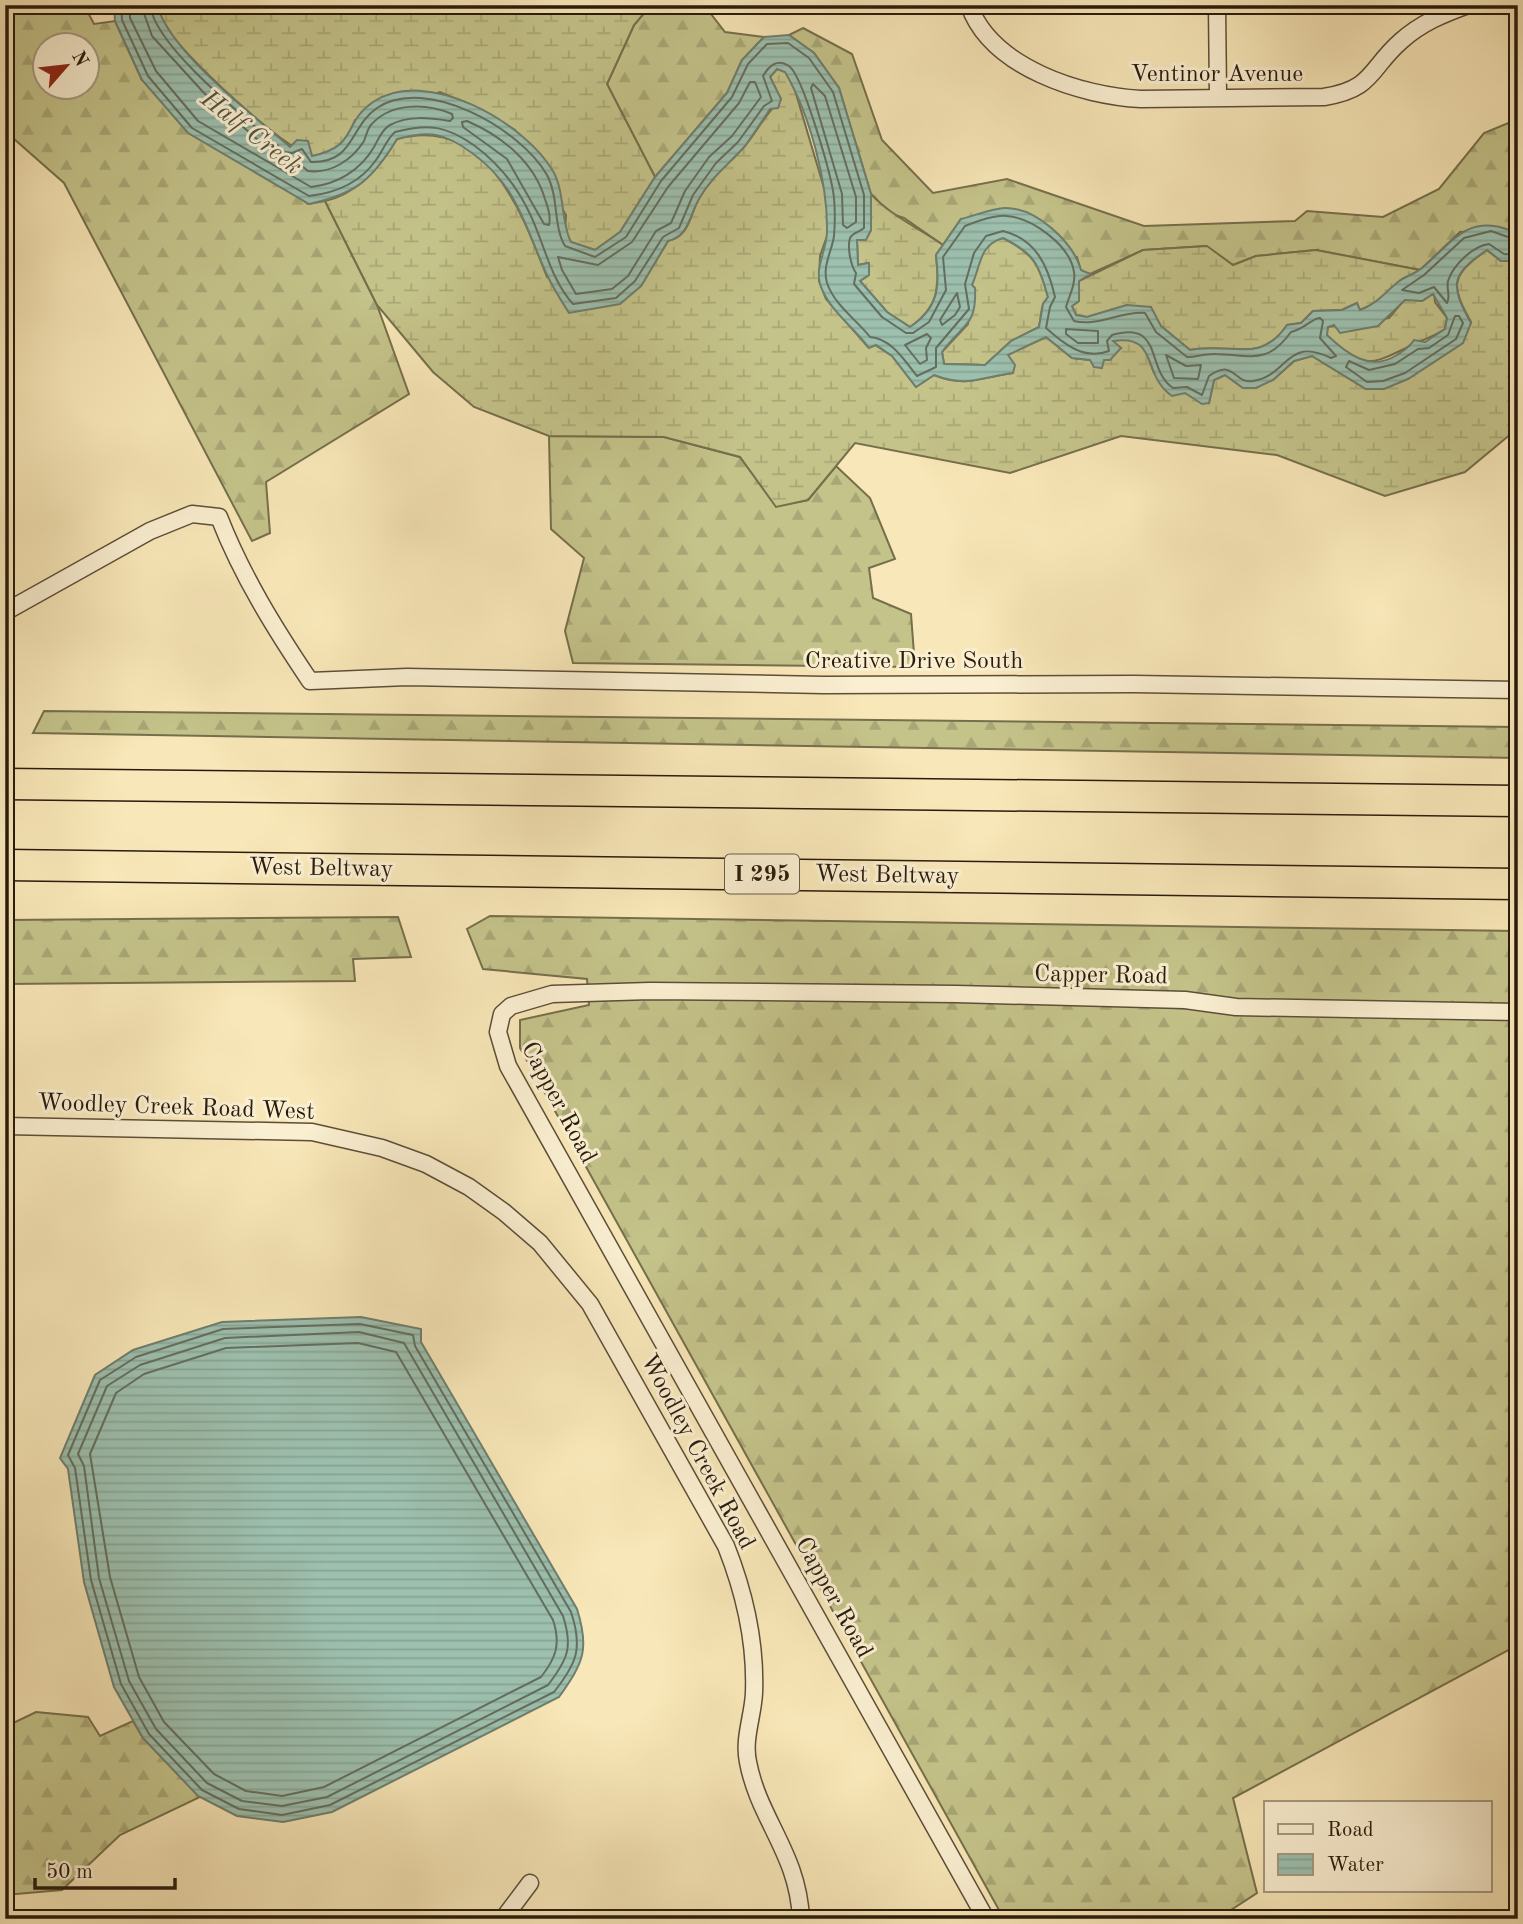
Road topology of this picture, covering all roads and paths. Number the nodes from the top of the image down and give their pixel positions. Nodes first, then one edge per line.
1 (970, 5) edge
2 (1217, 5) edge
3 (1468, 5) edge
4 (1218, 96) junction
5 (5, 612) edge
6 (1518, 690) edge
7 (5, 784) edge
8 (1518, 802) edge
9 (5, 865) edge
10 (1518, 884) edge
11 (1518, 1012) edge
12 (5, 1126) edge
13 (426, 1164) joint
14 (530, 1883) dead end
15 (503, 1919) edge
16 (801, 1919) edge
17 (986, 1919) edge

1 - 4 street, Ventinor Avenue
2 - 4 street
3 - 4 street, Ventinor Avenue
5 - 6 street, Creative Drive South
7 - 8 highway
9 - 10 highway, West Beltway / I 295
11 - 17 street, Capper Road
12 - 13 street, Woodley Creek Road West
13 - 16 street, Woodley Creek Road
14 - 15 street

